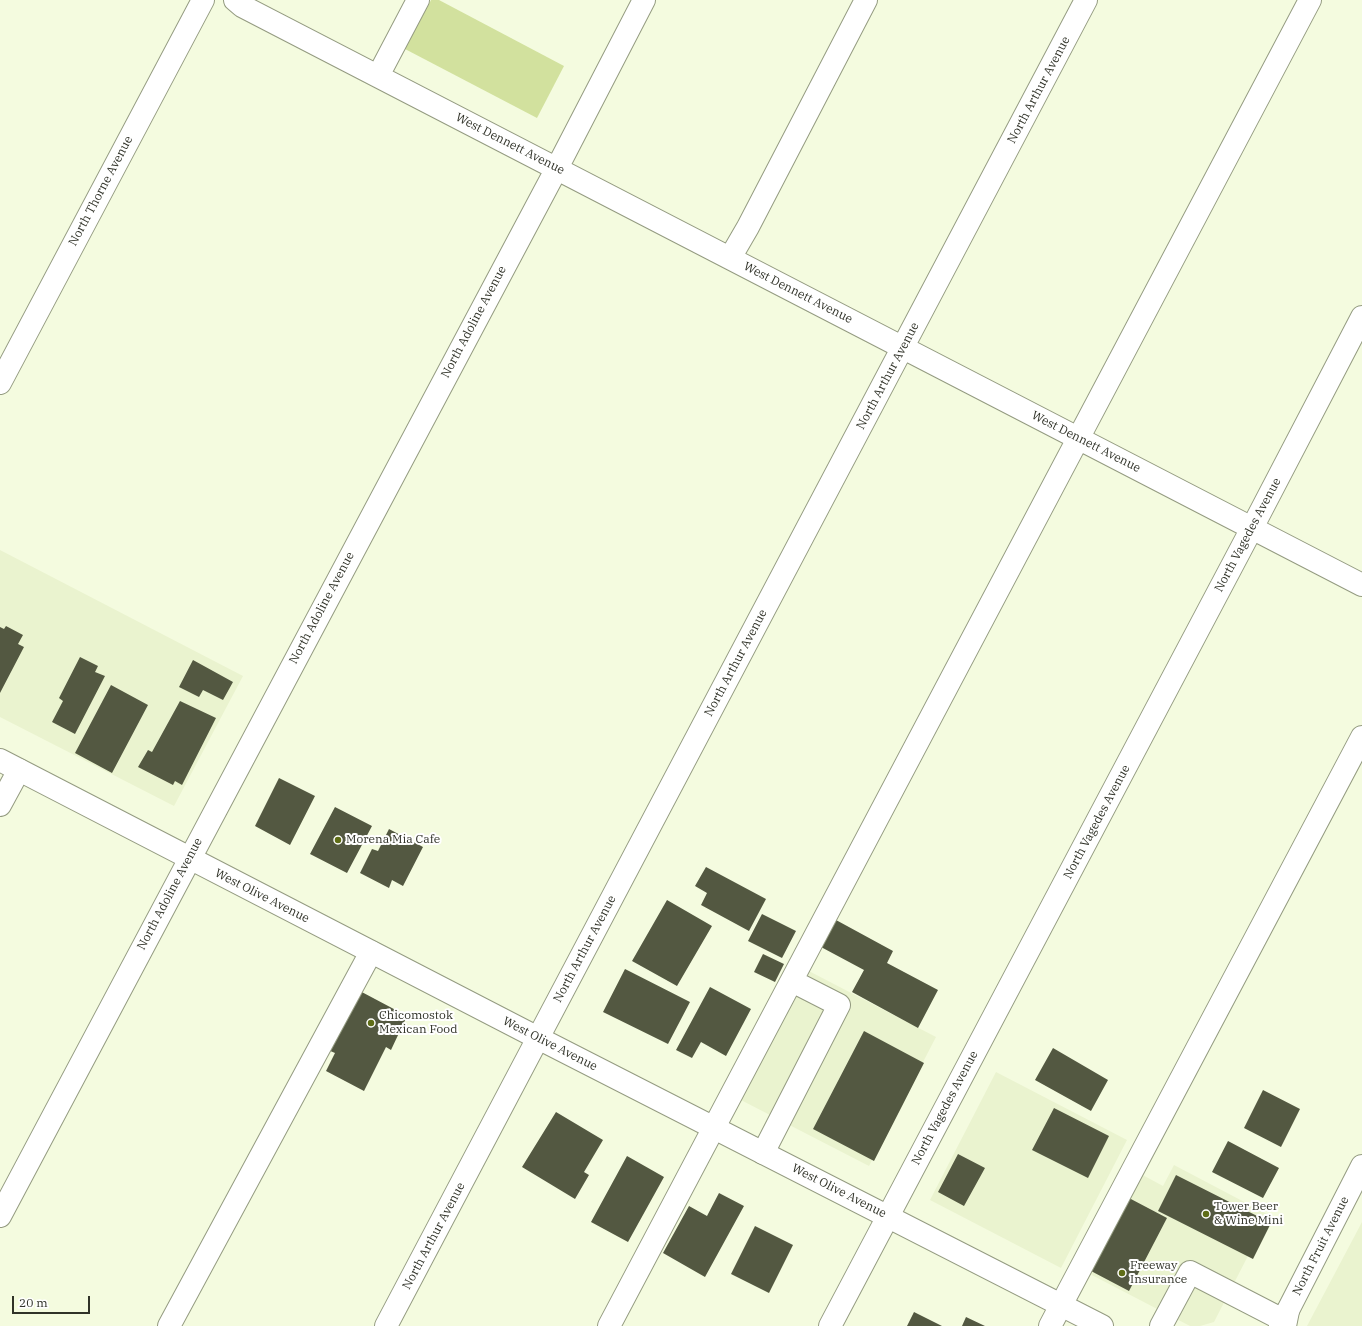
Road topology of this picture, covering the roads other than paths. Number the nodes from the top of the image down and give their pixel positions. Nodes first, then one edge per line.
1 (203, 0) edge
2 (235, 0) edge
3 (418, 0) edge
4 (644, 0) edge
5 (866, 0) edge
6 (1086, 0) edge
7 (1310, 0) edge
8 (378, 76) junction
9 (556, 168) junction
10 (730, 258) junction
11 (1362, 317) edge
12 (903, 347) junction
13 (0, 383) edge
14 (1078, 438) junction
15 (1252, 528) junction
16 (1362, 585) edge
17 (1362, 737) edge
18 (9, 765) edge
19 (0, 805) edge
20 (189, 858) junction
21 (371, 952) junction
22 (792, 981) junction
23 (538, 1038) junction
24 (714, 1128) junction
25 (763, 1153) junction
26 (1362, 1166) edge
27 (0, 1216) edge
28 (888, 1216) junction
29 (1061, 1305) junction
30 (1284, 1321) edge
31 (169, 1326) edge
32 (386, 1326) edge
33 (609, 1326) edge
34 (830, 1326) edge
35 (1050, 1326) edge
36 (1102, 1326) edge
37 (1161, 1326) edge

1 - 13 street, North Thorne Avenue
2 - 8 street, West Dennett Avenue
3 - 8 street
4 - 9 street, North Adoline Avenue
5 - 10 street
6 - 12 street, North Arthur Avenue
7 - 14 street
8 - 9 street, West Dennett Avenue
9 - 10 street, West Dennett Avenue
9 - 20 street, North Adoline Avenue
10 - 12 street, West Dennett Avenue
11 - 15 street, North Vagedes Avenue
12 - 14 street, West Dennett Avenue
12 - 23 street, North Arthur Avenue
14 - 15 street, West Dennett Avenue
14 - 22 street
15 - 16 street, West Dennett Avenue
15 - 28 street, North Vagedes Avenue
17 - 29 street
18 - 19 street
18 - 20 street, West Olive Avenue
20 - 21 street, West Olive Avenue
20 - 27 street, North Adoline Avenue
21 - 23 street, West Olive Avenue
21 - 31 street
22 - 24 street
22 - 25 street
23 - 24 street, West Olive Avenue
23 - 32 street, North Arthur Avenue
24 - 25 street, West Olive Avenue
24 - 33 street
25 - 28 street, West Olive Avenue
26 - 30 street, North Fruit Avenue
28 - 29 street, West Olive Avenue
28 - 34 street, North Vagedes Avenue
29 - 35 street
29 - 36 street, West Olive Avenue
30 - 37 street

